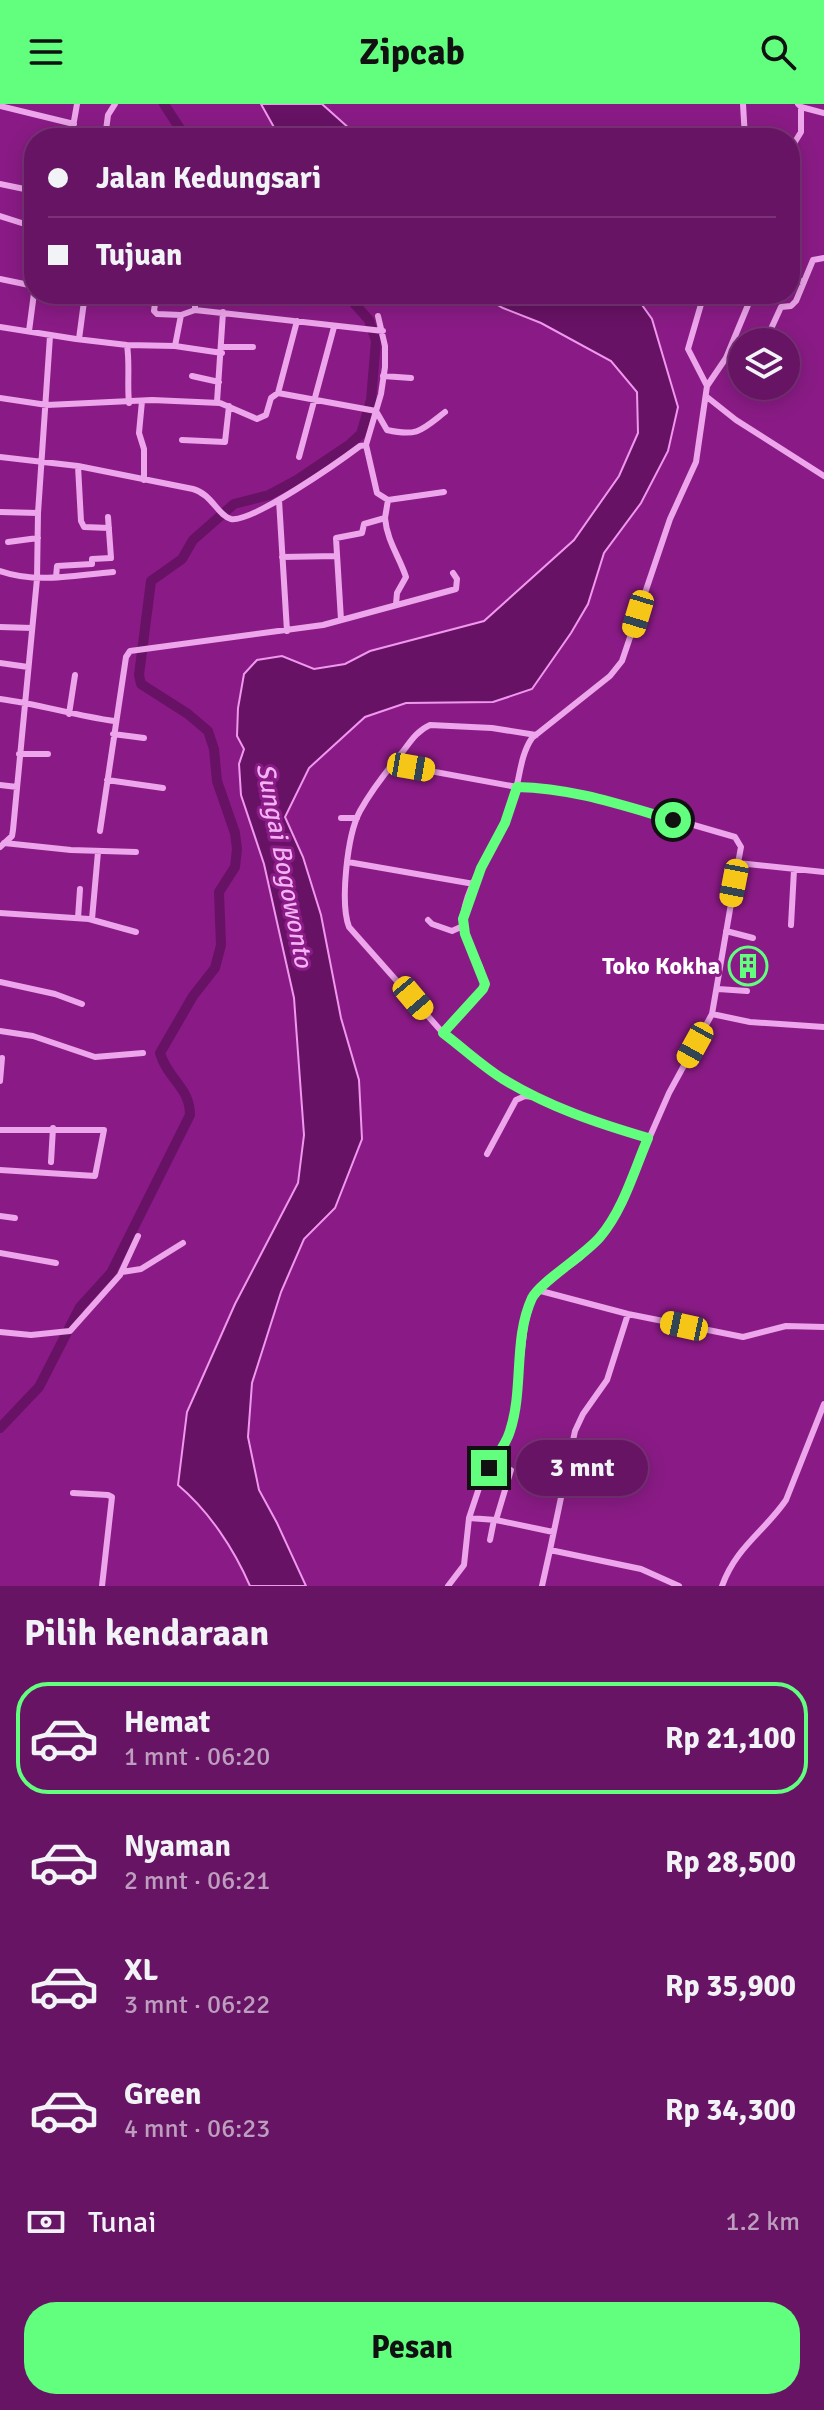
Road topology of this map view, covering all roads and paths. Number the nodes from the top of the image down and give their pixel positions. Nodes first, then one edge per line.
1 (77, 104) edge
2 (115, 104) edge
3 (743, 104) edge
4 (0, 106) edge
5 (799, 106) edge
6 (824, 113) edge
7 (74, 124) junction
8 (73, 128) edge
9 (106, 128) edge
10 (744, 128) edge
11 (800, 134) edge
12 (0, 184) edge
13 (24, 190) edge
14 (0, 216) edge
15 (24, 224) edge
16 (824, 258) edge
17 (0, 279) edge
18 (800, 281) edge
19 (804, 282) junction
20 (24, 284) edge
21 (800, 290) edge
22 (33, 304) edge
23 (84, 304) edge
24 (156, 304) edge
25 (195, 304) edge
26 (701, 304) edge
27 (748, 304) edge
28 (793, 304) edge
29 (195, 310) junction
30 (223, 312) junction
31 (181, 315) junction
32 (378, 316) dead end
33 (297, 321) junction
34 (0, 327) edge
35 (334, 327) junction
36 (771, 328) edge
37 (29, 331) junction
38 (383, 331) junction
39 (50, 336) junction
40 (79, 339) junction
41 (127, 345) junction
42 (175, 346) junction
43 (253, 347) dead end
44 (222, 350) junction
45 (726, 358) joint
46 (192, 376) dead end
47 (383, 376) junction
48 (411, 378) dead end
49 (219, 382) junction
50 (707, 386) junction
51 (278, 393) junction
52 (707, 397) junction
53 (0, 398) edge
54 (316, 398) junction
55 (142, 401) junction
56 (217, 402) junction
57 (129, 403) junction
58 (47, 405) junction
59 (229, 406) junction
60 (374, 411) junction
61 (445, 412) dead end
62 (182, 440) dead end
63 (366, 445) junction
64 (0, 457) edge
65 (299, 457) dead end
66 (43, 461) junction
67 (78, 466) junction
68 (824, 476) edge
69 (144, 480) junction
70 (444, 492) dead end
71 (279, 500) junction
72 (388, 500) junction
73 (0, 512) edge
74 (38, 513) junction
75 (108, 517) dead end
76 (385, 518) junction
77 (109, 528) junction
78 (38, 538) junction
79 (8, 542) dead end
80 (337, 556) junction
81 (282, 557) junction
82 (0, 571) edge
83 (113, 572) dead end
84 (453, 573) dead end
85 (56, 577) junction
86 (37, 579) junction
87 (396, 604) junction
88 (341, 620) junction
89 (0, 627) edge
90 (32, 628) junction
91 (287, 631) junction
92 (0, 663) edge
93 (28, 667) junction
94 (75, 675) dead end
95 (0, 699) edge
96 (25, 702) junction
97 (69, 714) junction
98 (114, 721) junction
99 (113, 734) junction
100 (536, 735) junction
101 (144, 738) dead end
102 (19, 754) junction
103 (48, 754) dead end
104 (392, 764) junction
105 (107, 780) junction
106 (0, 785) edge
107 (17, 787) junction
108 (517, 787) junction
109 (163, 788) dead end
110 (341, 818) dead end
111 (357, 818) junction
112 (100, 831) dead end
113 (2, 845) edge
114 (98, 852) junction
115 (136, 852) dead end
116 (348, 862) junction
117 (738, 863) junction
118 (794, 870) junction
119 (824, 872) edge
120 (474, 884) junction
121 (80, 889) dead end
122 (0, 913) edge
123 (78, 918) junction
124 (92, 919) junction
125 (428, 920) dead end
126 (791, 925) dead end
127 (463, 926) junction
128 (726, 931) junction
129 (136, 932) dead end
130 (753, 938) dead end
131 (0, 982) edge
132 (718, 989) junction
133 (747, 991) dead end
134 (82, 1004) dead end
135 (712, 1014) junction
136 (824, 1027) edge
137 (0, 1031) edge
138 (443, 1033) junction
139 (143, 1053) dead end
140 (2, 1058) edge
141 (0, 1081) edge
142 (536, 1098) junction
143 (53, 1128) junction
144 (0, 1130) edge
145 (648, 1138) junction
146 (487, 1154) dead end
147 (51, 1162) dead end
148 (0, 1170) edge
149 (0, 1216) edge
150 (15, 1218) dead end
151 (138, 1236) dead end
152 (183, 1243) dead end
153 (0, 1253) edge
154 (56, 1263) dead end
155 (122, 1272) junction
156 (537, 1290) junction
157 (628, 1314) junction
158 (824, 1327) edge
159 (0, 1332) edge
160 (824, 1404) edge
161 (511, 1470) dead end
162 (73, 1493) dead end
163 (469, 1518) junction
164 (495, 1520) junction
165 (553, 1532) junction
166 (490, 1540) dead end
167 (550, 1550) junction
168 (102, 1586) edge
169 (448, 1586) edge
170 (542, 1586) edge
171 (679, 1586) edge
172 (722, 1586) edge

1 - 7 street
2 - 9 street
3 - 10 street
4 - 7 street
5 - 6 street
5 - 11 street
7 - 8 street
12 - 13 street
14 - 15 street
16 - 19 street
17 - 20 street
18 - 19 street
19 - 21 street
22 - 37 street
23 - 40 street
24 - 31 street
25 - 29 street
26 - 50 street
27 - 45 street
28 - 36 street
29 - 30 street
29 - 31 street
30 - 33 street
30 - 44 street
31 - 42 street
32 - 38 street
33 - 35 street
33 - 51 street
34 - 37 street
35 - 38 street
35 - 54 street
37 - 39 street
38 - 47 street
39 - 40 street
39 - 58 street
40 - 41 street
41 - 42 street
41 - 57 street
42 - 44 street
43 - 44 street
44 - 49 street
45 - 50 street
46 - 49 street
47 - 48 street
47 - 60 street
49 - 56 street
50 - 52 street
51 - 54 street
51 - 59 street
52 - 68 street
52 - 100 street
53 - 58 street
54 - 60 street
54 - 65 street
55 - 56 street
55 - 57 street
55 - 69 street
56 - 59 street
57 - 58 street
58 - 66 street
59 - 62 street
60 - 61 street
60 - 63 street
63 - 71 street
63 - 72 street
64 - 66 street
66 - 67 street
66 - 74 street
67 - 69 street
67 - 77 street
69 - 71 street
70 - 72 street
71 - 81 street
72 - 76 street
73 - 74 street
74 - 78 street
75 - 77 street
76 - 80 street
76 - 87 street
77 - 85 street
78 - 79 street
78 - 86 street
80 - 81 street
80 - 88 street
81 - 91 street
82 - 86 street
83 - 85 street
84 - 87 street
85 - 86 street
86 - 90 street
87 - 88 street
88 - 91 street
89 - 90 street
90 - 93 street
91 - 98 street
92 - 93 street
93 - 96 street
94 - 97 street
95 - 96 street
96 - 97 street
96 - 102 street
97 - 98 street
98 - 99 street
99 - 101 street
99 - 105 street
100 - 104 street
100 - 108 street
102 - 103 street
102 - 107 street
104 - 108 street
104 - 111 street
105 - 109 street
105 - 112 street
106 - 107 street
107 - 113 street
108 - 117 street
108 - 120 street
110 - 111 street
111 - 116 street
113 - 114 street
114 - 115 street
114 - 124 street
116 - 120 street
116 - 138 street
117 - 118 street
117 - 128 street
118 - 119 street
118 - 126 street
120 - 127 street
121 - 123 street
122 - 123 street
123 - 124 street
124 - 129 street
125 - 127 street
127 - 138 street
128 - 130 street
128 - 132 street
131 - 134 street
132 - 133 street
132 - 135 street
135 - 136 street
135 - 145 street
137 - 139 street
138 - 142 street
140 - 141 street
142 - 145 street
142 - 146 street
143 - 144 street
143 - 147 street
143 - 148 street
145 - 156 street
149 - 150 street
151 - 155 street
152 - 155 street
153 - 154 street
155 - 159 street
156 - 157 street
156 - 163 street
157 - 158 street
157 - 165 street
160 - 172 street
161 - 164 street
162 - 168 street
163 - 164 street
163 - 169 street
164 - 165 street
164 - 166 street
165 - 167 street
167 - 170 street
167 - 171 street

